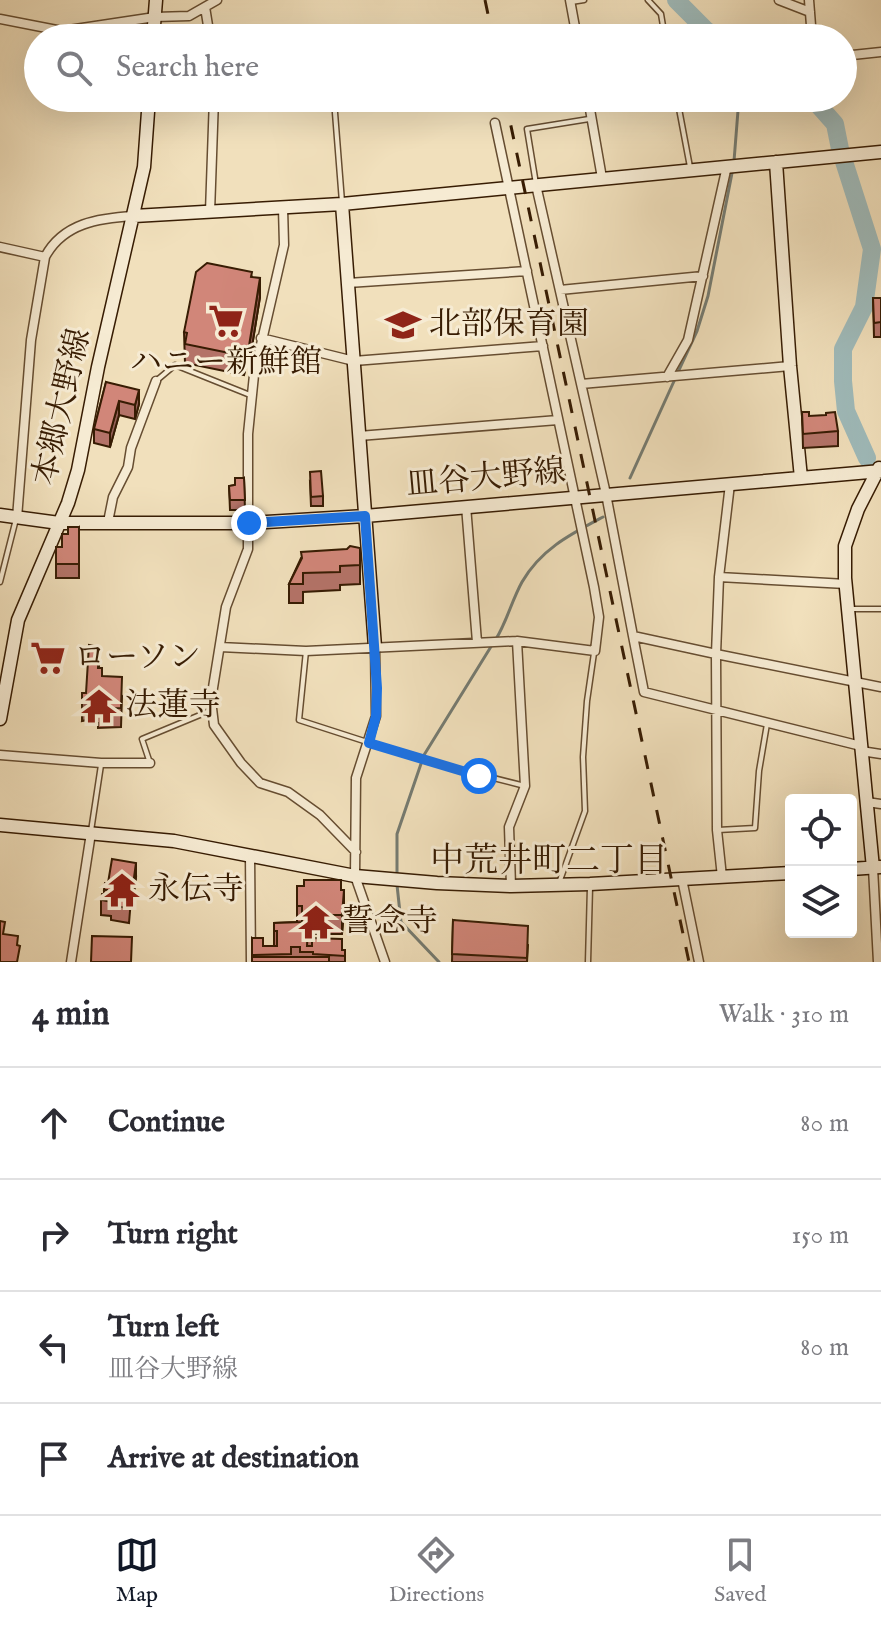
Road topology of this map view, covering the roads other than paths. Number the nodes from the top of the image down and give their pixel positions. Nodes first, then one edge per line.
1 (156, 0) edge
2 (217, 0) edge
3 (584, 0) edge
4 (648, 0) edge
5 (779, 0) edge
6 (809, 0) edge
7 (571, 1) edge
8 (205, 7) junction
9 (810, 12) junction
10 (155, 17) junction
11 (0, 19) edge
12 (26, 24) edge
13 (108, 24) edge
14 (154, 24) edge
15 (208, 24) edge
16 (575, 24) edge
17 (663, 24) edge
18 (811, 24) edge
19 (881, 52) edge
20 (857, 55) edge
21 (148, 112) edge
22 (214, 112) edge
23 (335, 112) edge
24 (591, 112) edge
25 (680, 112) edge
26 (592, 118) junction
27 (495, 123) dead end
28 (881, 152) edge
29 (776, 162) junction
30 (727, 166) junction
31 (691, 170) junction
32 (602, 178) junction
33 (536, 185) junction
34 (510, 188) junction
35 (342, 204) junction
36 (283, 208) junction
37 (210, 212) junction
38 (134, 216) junction
39 (0, 247) edge
40 (45, 257) junction
41 (527, 271) junction
42 (703, 276) junction
43 (348, 283) junction
44 (560, 290) junction
45 (261, 338) junction
46 (543, 346) junction
47 (354, 361) junction
48 (790, 366) junction
49 (667, 377) junction
50 (156, 381) joint
51 (581, 384) junction
52 (252, 396) junction
53 (558, 420) junction
54 (359, 436) junction
55 (880, 468) edge
56 (801, 478) junction
57 (730, 484) junction
58 (606, 494) junction
59 (574, 497) junction
60 (466, 506) junction
61 (0, 515) edge
62 (365, 516) junction
63 (17, 518) junction
64 (108, 522) junction
65 (59, 523) junction
66 (249, 523) junction
67 (719, 577) junction
68 (0, 582) edge
69 (846, 584) junction
70 (848, 609) junction
71 (881, 609) edge
72 (633, 636) junction
73 (517, 641) junction
74 (477, 642) junction
75 (220, 647) junction
76 (375, 647) junction
77 (306, 651) junction
78 (595, 651) junction
79 (716, 654) junction
80 (855, 681) junction
81 (881, 687) edge
82 (212, 710) junction
83 (717, 712) junction
84 (0, 719) edge
85 (767, 724) junction
86 (369, 743) junction
87 (861, 748) junction
88 (881, 754) edge
89 (0, 755) edge
90 (101, 763) junction
91 (150, 763) joint
92 (525, 786) junction
93 (867, 802) junction
94 (881, 804) edge
95 (0, 825) edge
96 (717, 830) junction
97 (91, 833) junction
98 (356, 852) junction
99 (250, 856) junction
100 (877, 868) edge
101 (857, 869) edge
102 (785, 873) edge
103 (355, 876) junction
104 (722, 877) junction
105 (682, 879) junction
106 (590, 884) junction
107 (559, 885) junction
108 (511, 886) junction
109 (71, 962) edge
110 (251, 962) edge
111 (385, 962) edge
112 (588, 962) edge
113 (699, 962) edge
114 (878, 962) edge

1 - 10 street
2 - 8 street
3 - 7 lane
4 - 17 lane
5 - 9 street
6 - 9 street
7 - 16 street
8 - 10 street
8 - 15 street
9 - 18 street
10 - 13 street
10 - 14 street
11 - 12 street
19 - 20 street
21 - 38 street, 本郷大野線
22 - 37 street
23 - 35 lane
24 - 26 street
25 - 31 lane
26 - 32 street
26 - 33 lane
27 - 34 street
28 - 29 street
29 - 30 street
29 - 48 street
30 - 31 street
30 - 42 street
31 - 32 street
32 - 33 street
33 - 34 street
33 - 44 street
34 - 35 street
34 - 41 street
35 - 36 street
35 - 43 street
36 - 37 street
36 - 45 street
37 - 38 street
38 - 40 street
38 - 65 street, 本郷大野線
39 - 40 street
40 - 63 street
41 - 43 street
41 - 46 street
42 - 44 street
42 - 49 street
43 - 47 street
44 - 51 street
45 - 47 street
45 - 52 street
46 - 47 street
46 - 53 street
47 - 54 street
48 - 49 street
48 - 56 street
49 - 51 street
50 - 52 lane
50 - 64 street
51 - 58 street
52 - 66 street
53 - 54 street
53 - 59 street
54 - 62 street
55 - 56 street, 皿谷大野線
55 - 69 street
56 - 57 street, 皿谷大野線
57 - 58 street, 皿谷大野線
57 - 67 street
58 - 59 street, 皿谷大野線
58 - 72 street
59 - 60 street, 皿谷大野線
59 - 78 street
60 - 62 street, 皿谷大野線
60 - 74 street
61 - 63 street, 皿谷大野線
62 - 66 street, 皿谷大野線
62 - 76 street
63 - 65 street, 皿谷大野線
63 - 68 lane
64 - 65 street, 皿谷大野線
64 - 66 street, 皿谷大野線
65 - 84 street, 本郷大野線
66 - 75 street
67 - 69 street
67 - 79 street
69 - 70 street
70 - 71 lane
70 - 80 street
72 - 79 street
72 - 83 street
73 - 74 street
73 - 78 street
73 - 92 street
74 - 76 street
75 - 77 street
75 - 82 street
76 - 77 street
76 - 86 street
77 - 86 lane
78 - 107 lane
79 - 80 street
79 - 83 street
80 - 81 street
80 - 87 street
82 - 91 lane
82 - 98 street
83 - 85 street
83 - 96 street
85 - 87 street
85 - 96 lane
86 - 92 lane
86 - 98 street
87 - 88 street
87 - 93 street
89 - 90 street
90 - 91 street
90 - 97 lane
92 - 108 street
93 - 94 street
93 - 100 street
95 - 97 street
96 - 104 street
97 - 99 street
97 - 109 street
98 - 103 street
99 - 103 street
99 - 110 street
100 - 101 street
100 - 114 street
102 - 104 street
103 - 108 street
103 - 111 street
104 - 105 street
105 - 106 street
105 - 113 street
106 - 107 street
106 - 112 lane
107 - 108 street

